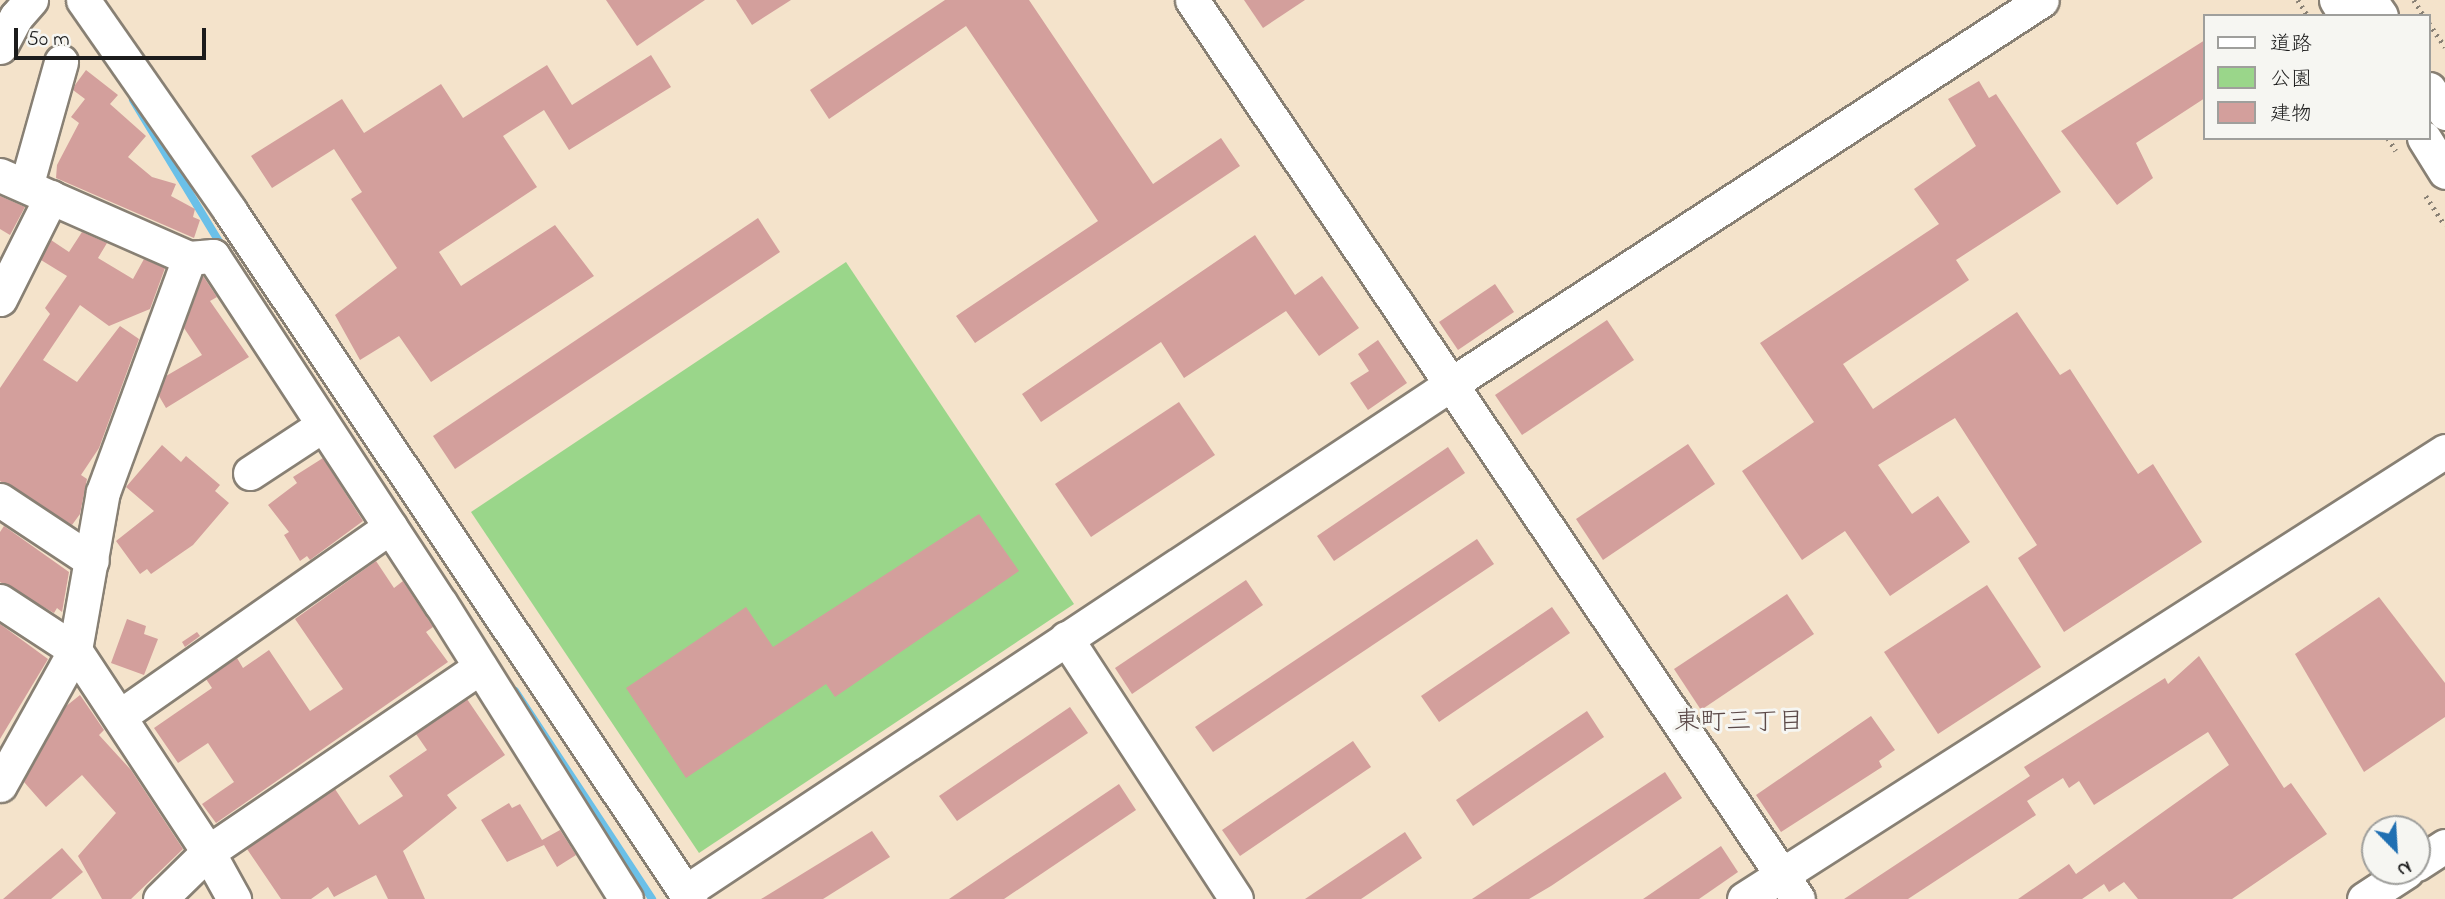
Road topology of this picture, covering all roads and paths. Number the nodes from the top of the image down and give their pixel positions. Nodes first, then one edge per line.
1 (83, 0) edge
2 (1192, 0) edge
3 (2042, 0) edge
4 (16, 9) edge
5 (2431, 26) edge
6 (0, 47) edge
7 (2445, 47) edge
8 (61, 62) dead end
9 (2431, 92) edge
10 (2445, 113) edge
11 (2425, 140) edge
12 (2445, 172) edge
13 (26, 185) edge
14 (189, 258) junction
15 (0, 299) edge
16 (1448, 386) junction
17 (323, 425) junction
18 (2445, 452) edge
19 (250, 473) dead end
20 (0, 500) edge
21 (390, 527) junction
22 (92, 561) junction
23 (477, 579) junction
24 (0, 601) edge
25 (442, 604) junction
26 (1066, 638) junction
27 (75, 650) junction
28 (480, 667) junction
29 (120, 716) junction
30 (0, 785) edge
31 (208, 852) junction
32 (2386, 885) edge
33 (1790, 887) edge
34 (687, 895) edge
35 (160, 899) edge
36 (234, 899) edge
37 (625, 899) edge
38 (1236, 899) edge
39 (1744, 899) edge
40 (2364, 899) edge

1 - 23 street
2 - 16 street
3 - 16 street
4 - 6 street
5 - 7 path
8 - 13 street
9 - 10 street
11 - 12 street
13 - 14 street
13 - 15 street
14 - 17 street
14 - 22 street
16 - 26 street
16 - 33 street
17 - 19 street
17 - 21 street
18 - 33 street
20 - 22 street
21 - 25 street
21 - 29 street
22 - 27 street
23 - 25 street
23 - 34 street
24 - 27 street
25 - 28 street
26 - 34 street
26 - 38 street
27 - 29 street
27 - 30 street
28 - 31 street
28 - 37 street
29 - 31 street
31 - 35 street
31 - 36 street
32 - 40 street
33 - 39 street

